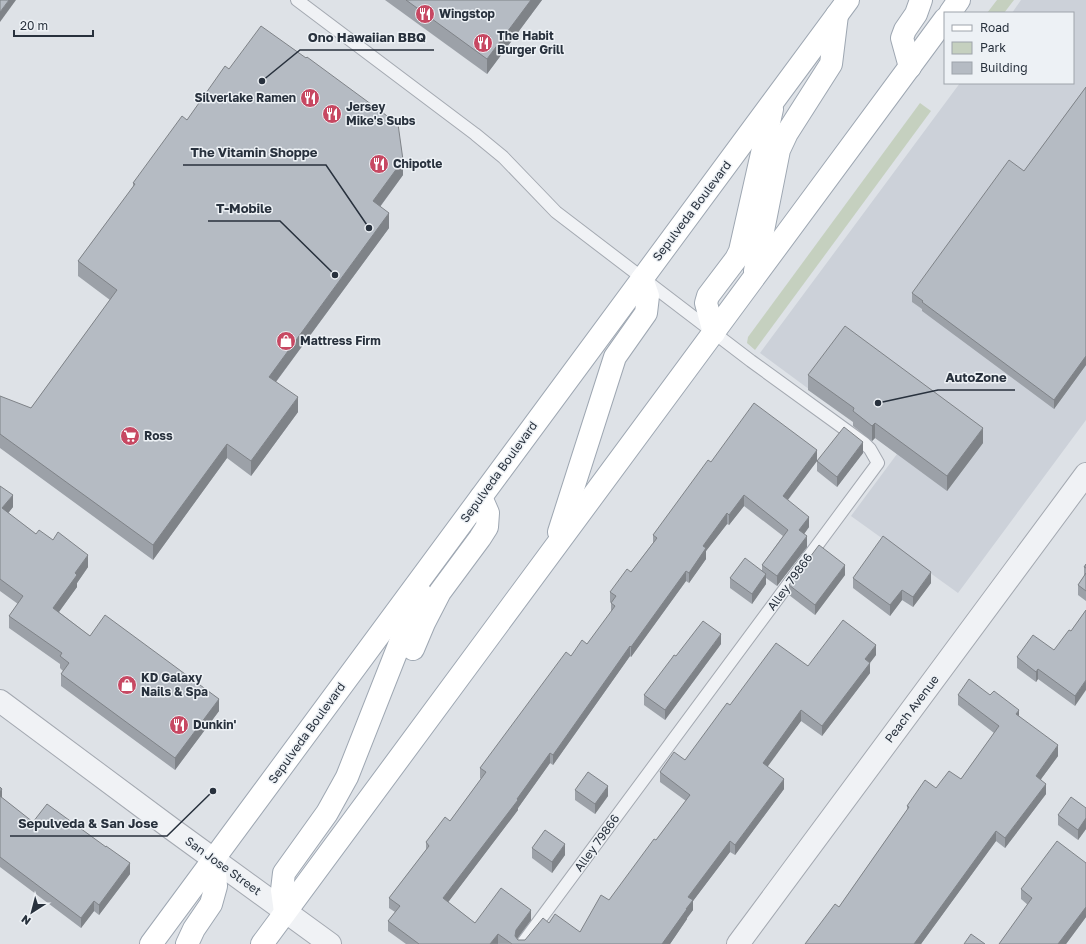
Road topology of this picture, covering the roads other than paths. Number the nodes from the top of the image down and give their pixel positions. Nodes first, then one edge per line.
1 (297, 0) edge
2 (921, 0) edge
3 (959, 0) edge
4 (843, 7) edge
5 (951, 12) edge
6 (944, 20) edge
7 (910, 67) junction
8 (774, 100) junction
9 (753, 278) junction
10 (642, 279) junction
11 (714, 333) junction
12 (1086, 474) edge
13 (480, 497) junction
14 (554, 549) junction
15 (431, 565) junction
16 (0, 701) edge
17 (345, 830) junction
18 (214, 859) junction
19 (285, 912) junction
20 (151, 944) edge
21 (187, 944) edge
22 (262, 944) edge
23 (330, 944) edge
24 (522, 944) edge
25 (738, 944) edge

1 - 10 lane, Alley 79866
2 - 7 main road
3 - 5 main road
4 - 8 main road, Sepulveda Boulevard
4 - 9 main road
6 - 7 main road
7 - 9 main road
8 - 10 main road, Sepulveda Boulevard
8 - 11 main road
9 - 11 main road
10 - 11 lane, Alley 79866
10 - 13 main road, Sepulveda Boulevard
10 - 14 main road
11 - 14 main road
11 - 24 lane, Alley 79866
12 - 25 street, Peach Avenue
13 - 15 main road, Sepulveda Boulevard
13 - 17 main road
14 - 17 main road
15 - 18 main road, Sepulveda Boulevard
15 - 19 main road
16 - 18 street, San Jose Street
17 - 19 main road
18 - 19 street, San Jose Street
18 - 20 main road, Sepulveda Boulevard
18 - 21 main road
19 - 22 main road
19 - 23 street, San Jose Street

